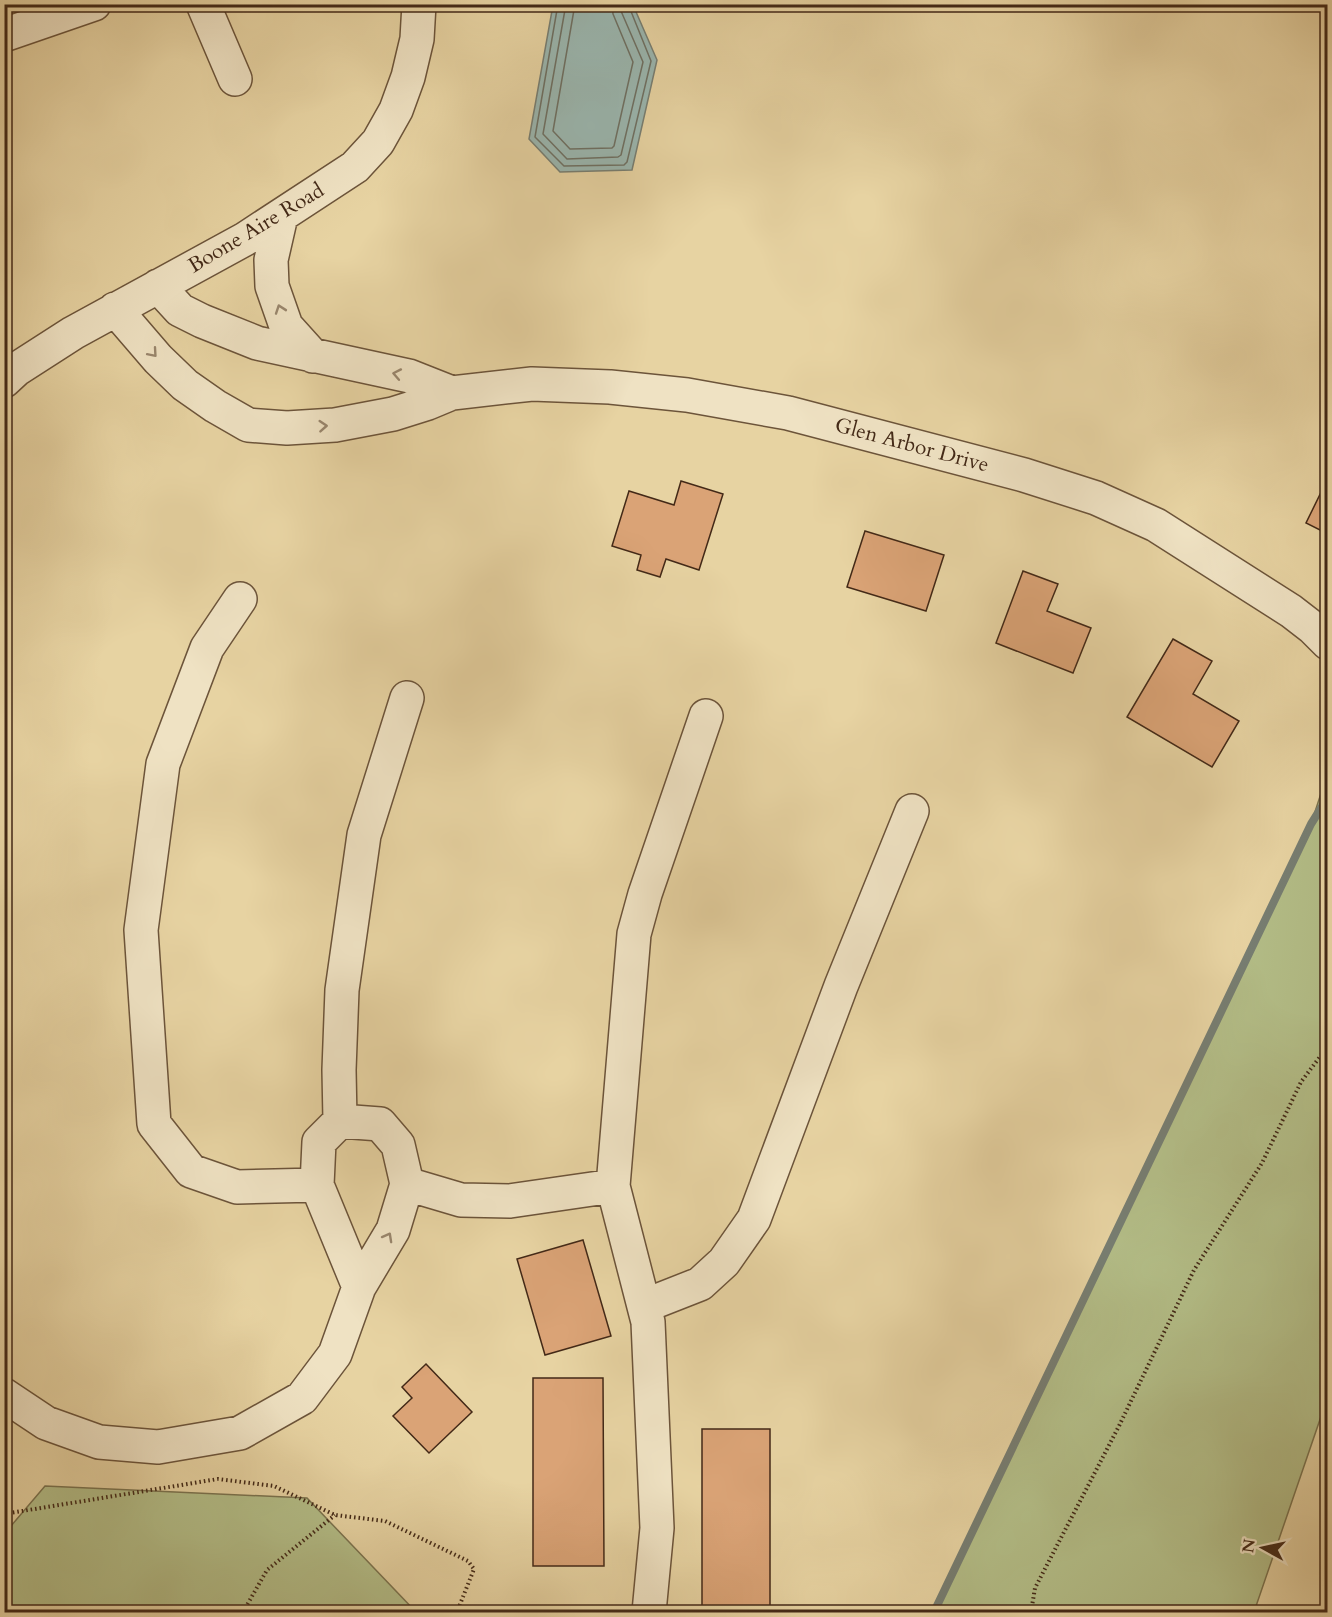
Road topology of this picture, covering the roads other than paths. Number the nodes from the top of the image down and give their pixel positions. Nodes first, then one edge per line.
1 (94, 4) edge
2 (203, 4) edge
3 (419, 4) edge
4 (4, 35) edge
5 (235, 79) dead end
6 (280, 216) junction
7 (158, 286) junction
8 (115, 309) junction
9 (313, 356) junction
10 (4, 381) edge
11 (452, 393) junction
12 (240, 598) dead end
13 (1328, 643) edge
14 (407, 698) dead end
15 (706, 716) dead end
16 (912, 812) dead end
17 (340, 1121) junction
18 (407, 1184) junction
19 (317, 1185) junction
20 (613, 1186) junction
21 (359, 1287) junction
22 (644, 1306) junction
23 (4, 1395) edge
24 (649, 1612) edge

1 - 4 street
2 - 5 street
3 - 6 street, Boone Aire Road
6 - 7 street, Boone Aire Road
9 -> 6 street
7 - 8 street, Boone Aire Road
7 - 9 street, Glen Arbor Drive
8 - 10 street, Boone Aire Road
8 -> 11 street, Glen Arbor Drive
11 -> 9 street, Glen Arbor Drive
11 - 13 street, Glen Arbor Drive
12 - 19 street
14 - 17 street
15 - 20 street
16 - 22 street
17 - 18 street
17 - 19 street
18 - 20 street
21 -> 18 street
19 - 21 street
20 - 22 street
21 - 23 street
22 - 24 street

